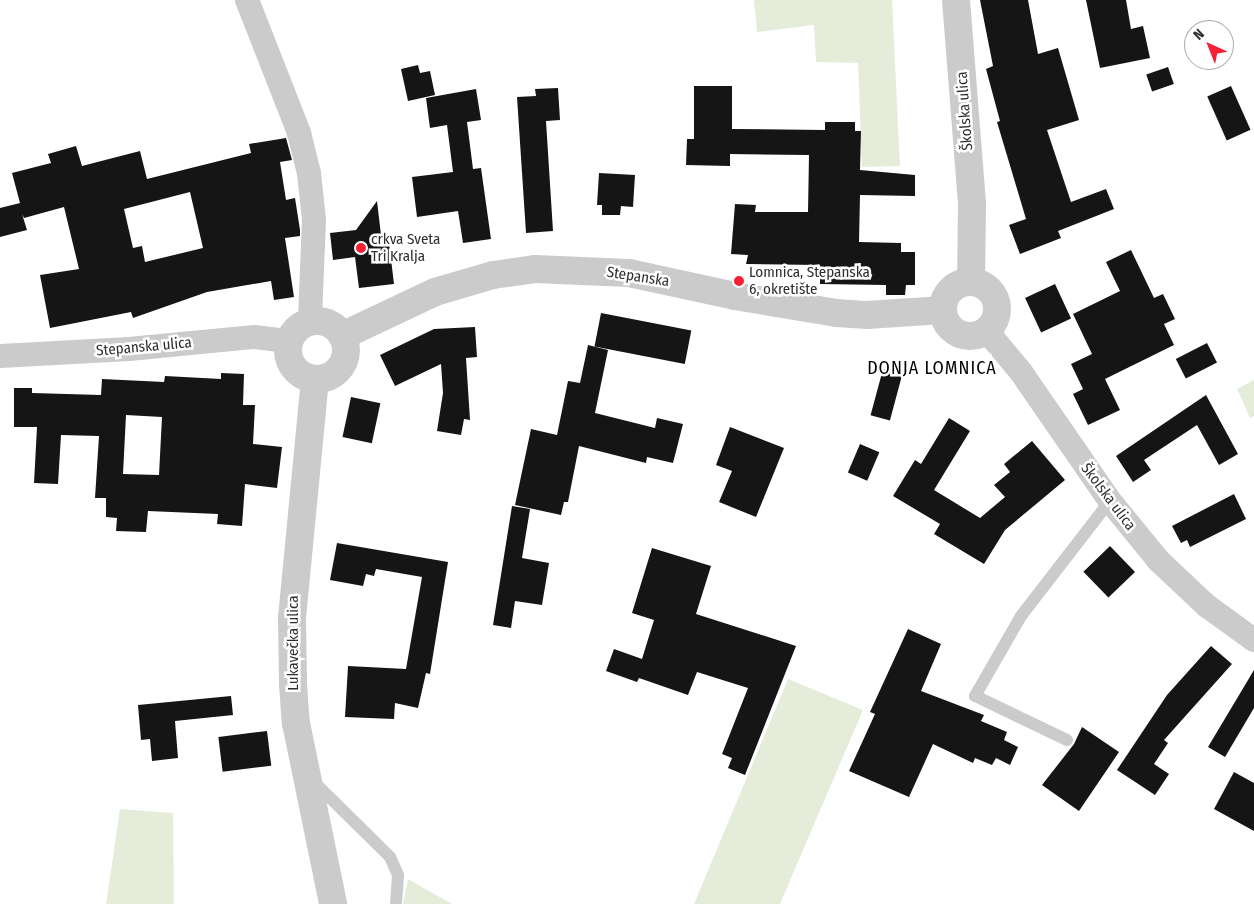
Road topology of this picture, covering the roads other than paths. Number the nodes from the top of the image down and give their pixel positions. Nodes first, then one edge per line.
1 (247, 0) edge
2 (956, 0) edge
3 (971, 282) junction
4 (943, 310) junction
5 (310, 321) junction
6 (986, 330) junction
7 (342, 336) junction
8 (289, 341) junction
9 (0, 354) edge
10 (315, 379) junction
11 (1110, 501) junction
12 (1254, 640) edge
13 (1067, 740) dead end
14 (306, 773) junction
15 (333, 904) edge
16 (396, 904) edge

1 - 5 street
2 - 3 street, Školska ulica
3 - 4 street
3 - 6 street
4 - 6 street
4 - 7 street, Stepanska
5 - 7 street
5 - 8 street
6 - 11 street, Školska ulica
7 - 10 street
8 - 9 street, Stepanska ulica
8 - 10 street
10 - 14 street, Lukavečka ulica
11 - 12 street, Školska ulica
11 - 13 lane
14 - 15 street, Lukavečka ulica
14 - 16 lane

